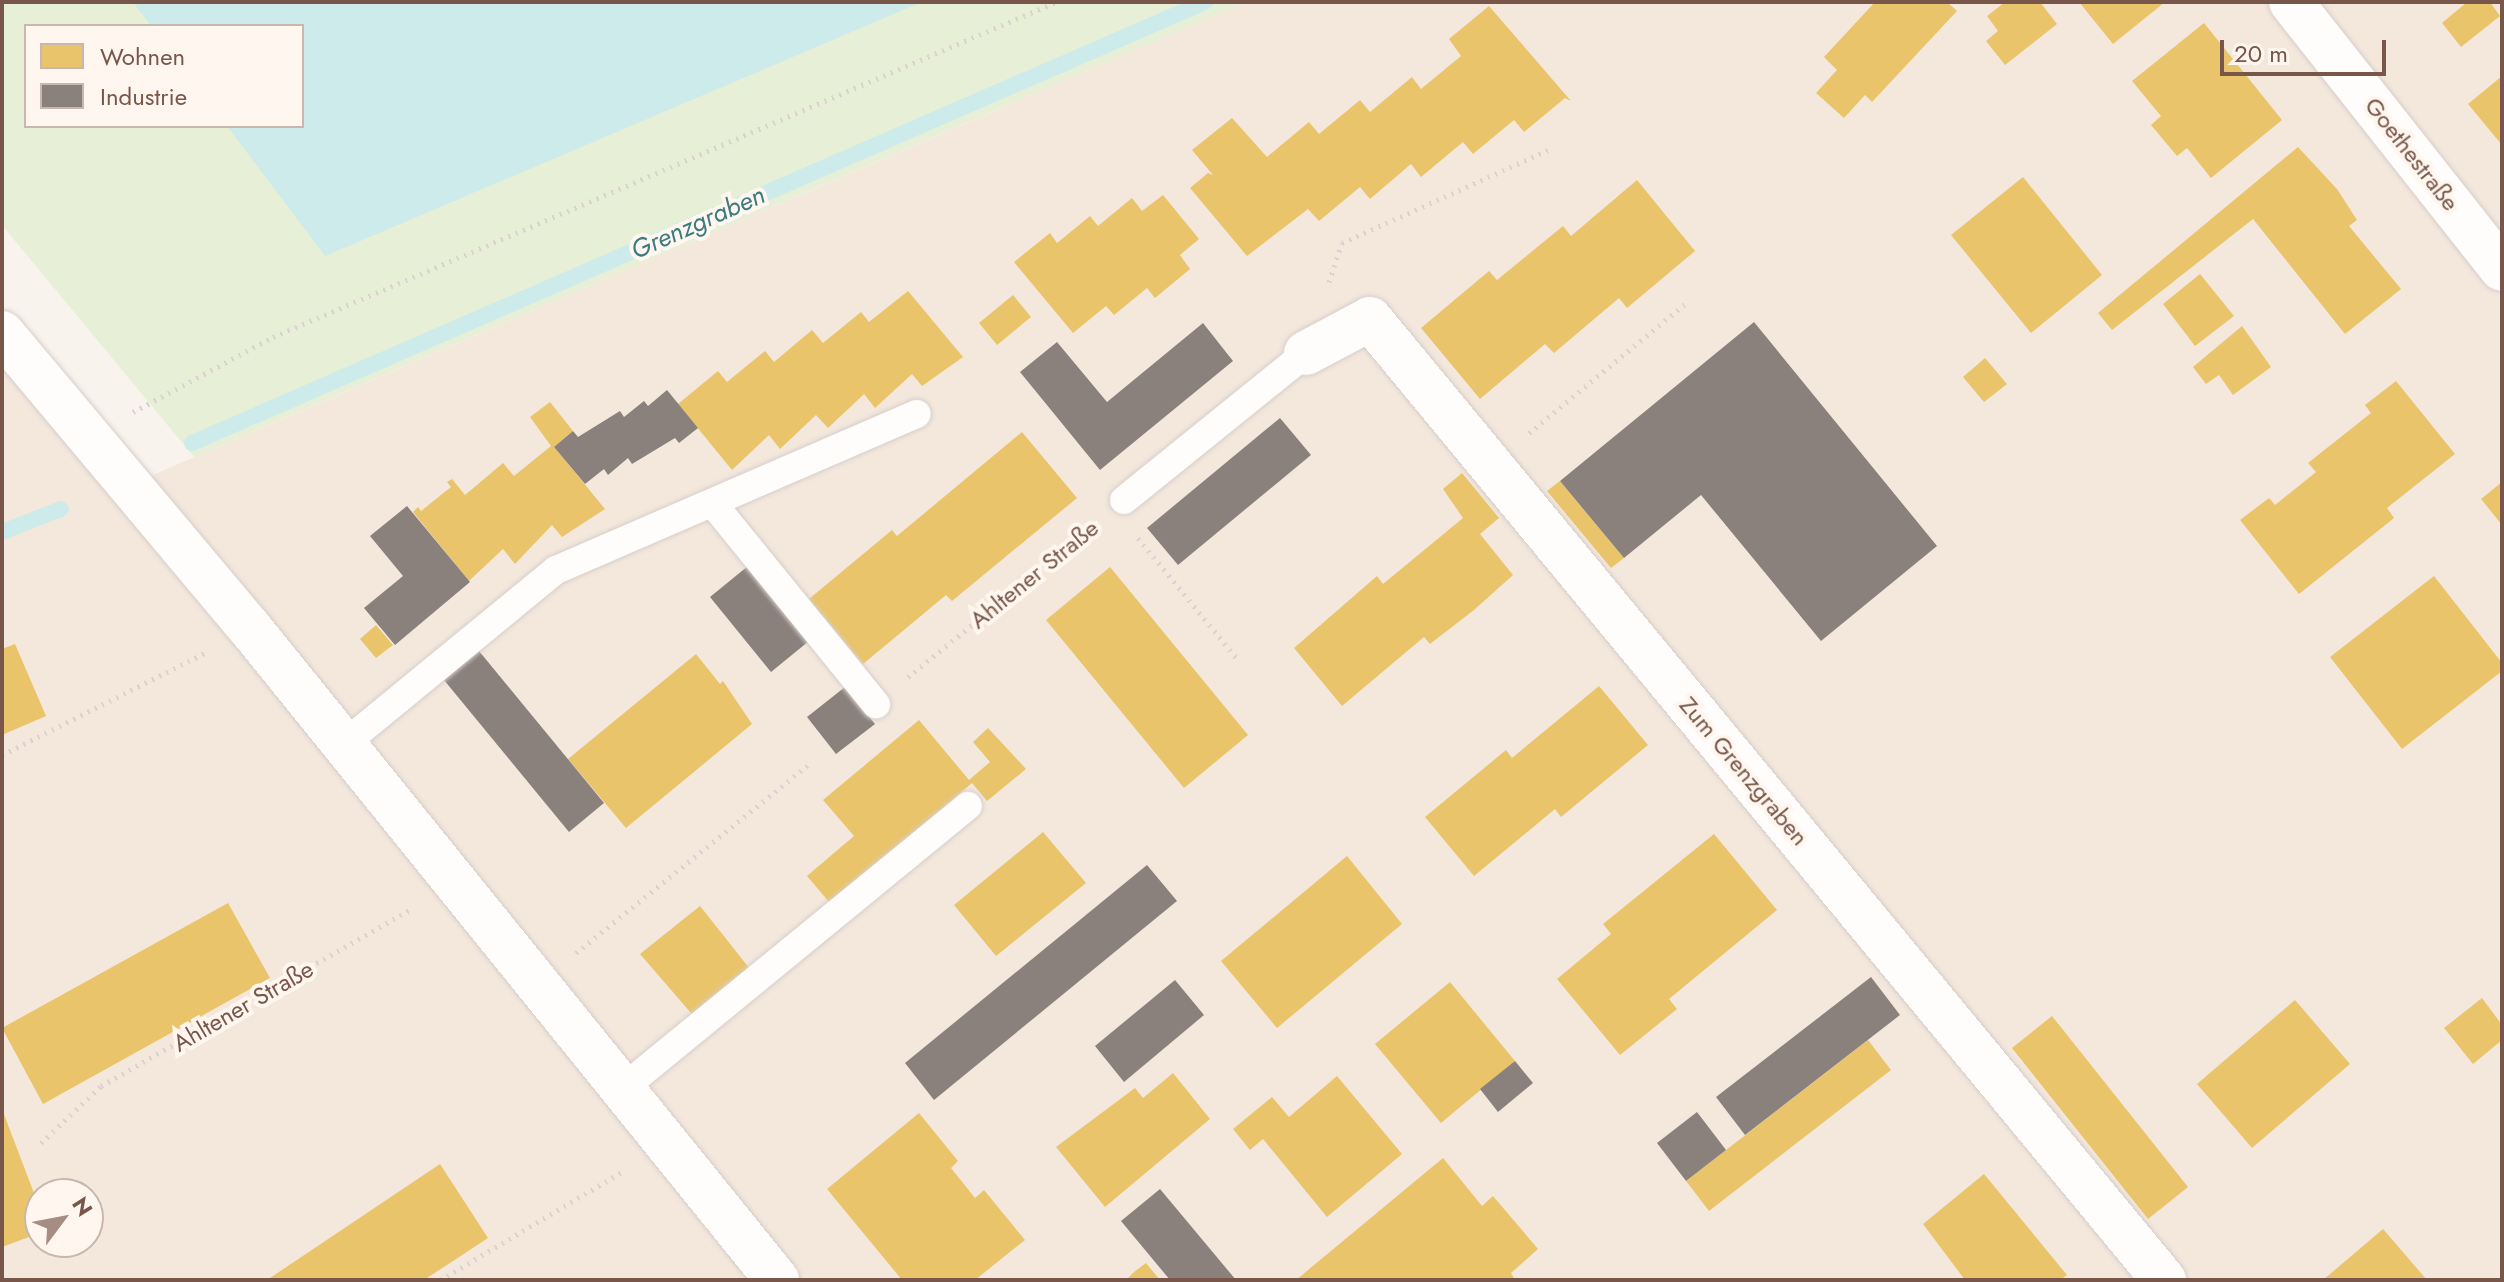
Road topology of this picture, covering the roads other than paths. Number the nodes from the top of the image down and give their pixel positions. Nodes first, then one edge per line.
1 (2291, 2) edge
2 (2502, 269) edge
3 (2, 333) edge
4 (1306, 353) joint
5 (917, 414) dead end
6 (1124, 500) dead end
7 (714, 505) junction
8 (876, 704) road end
9 (344, 744) junction
10 (968, 806) dead end
11 (622, 1089) junction
12 (777, 1280) edge
13 (2164, 1280) edge

1 - 2 street, Goethestraße
3 - 9 street
4 - 6 lane
4 - 13 street, Zum Grenzgraben
5 - 7 lane
7 - 8 lane
7 - 9 lane
9 - 11 street
10 - 11 lane
11 - 12 street

